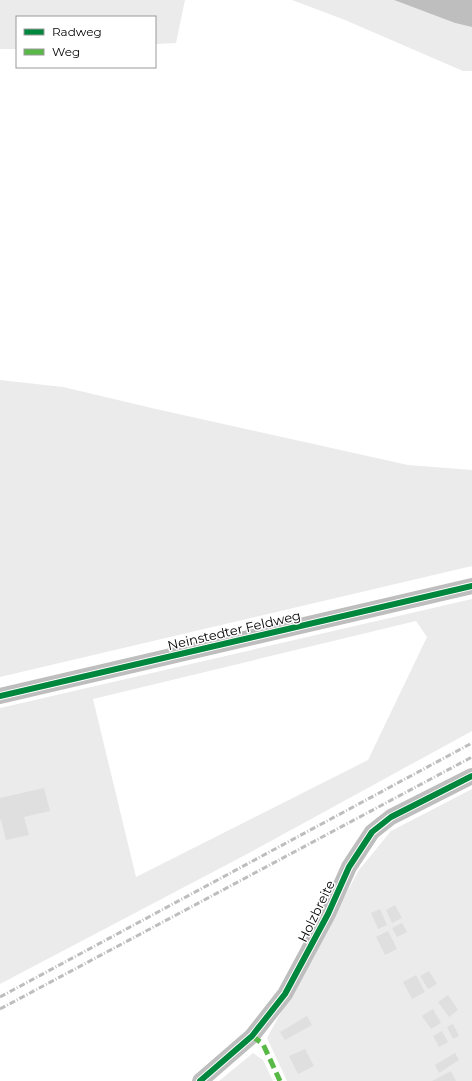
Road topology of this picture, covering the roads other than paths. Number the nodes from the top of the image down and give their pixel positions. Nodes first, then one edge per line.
1 (472, 586) edge
2 (0, 696) edge
3 (472, 776) edge
4 (200, 1081) edge

1 - 2 street, Neinstedter Feldweg
3 - 4 street, Holzbreite

